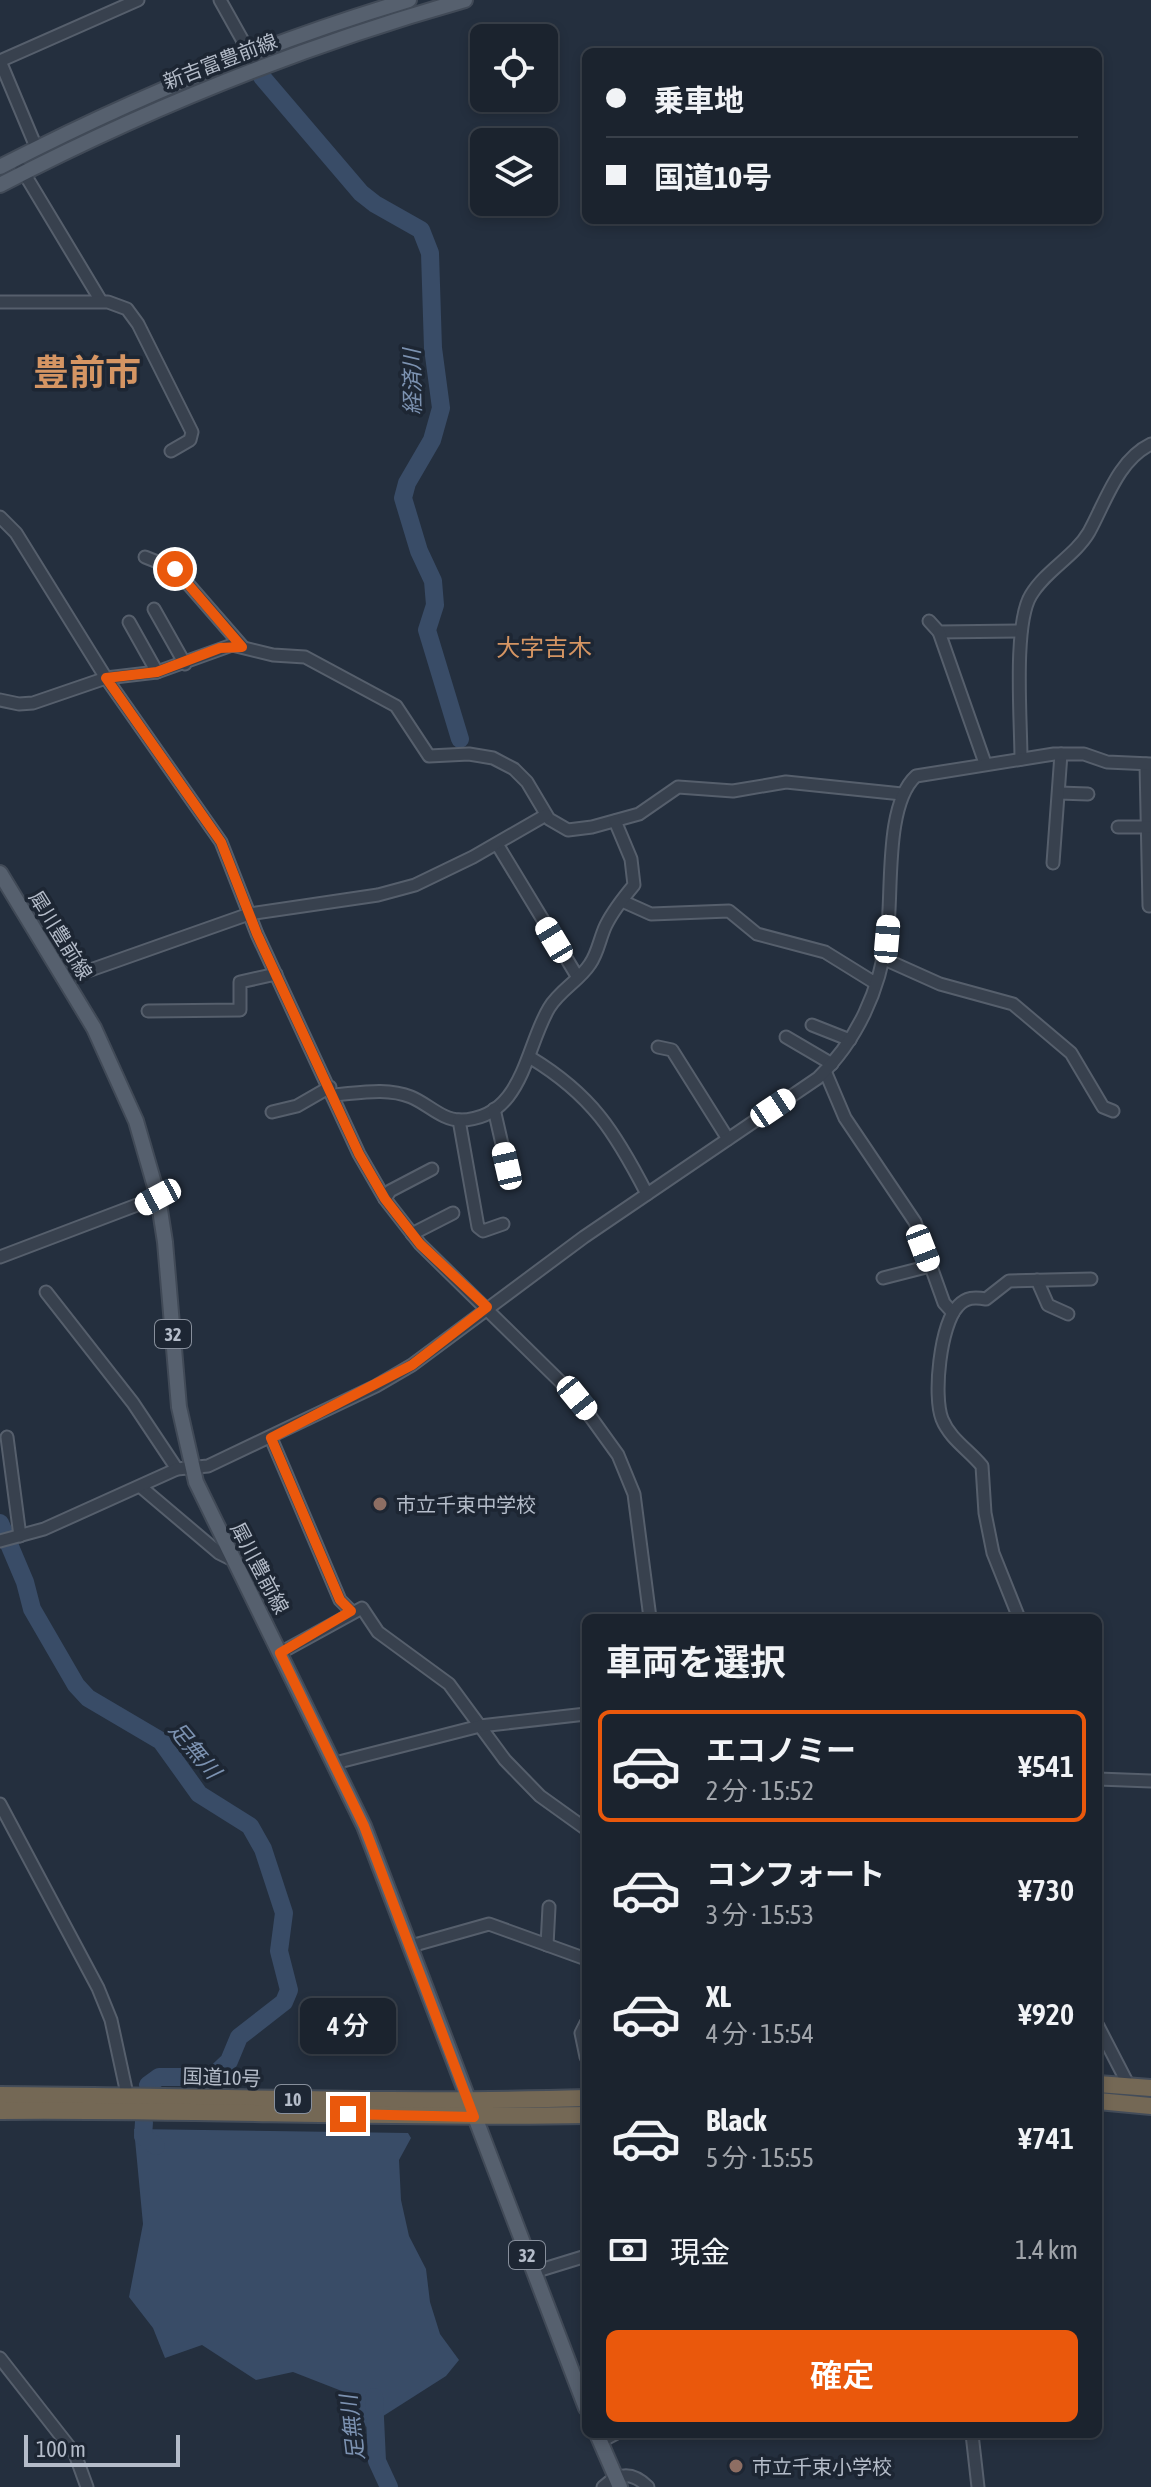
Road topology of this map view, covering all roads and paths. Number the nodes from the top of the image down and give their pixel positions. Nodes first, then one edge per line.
1 (138, 0) edge
2 (220, 0) edge
3 (409, 0) edge
4 (465, 0) edge
5 (253, 60) junction
6 (36, 147) junction
7 (20, 165) junction
8 (0, 167) edge
9 (0, 185) edge
10 (101, 301) junction
11 (0, 302) edge
12 (1151, 444) edge
13 (171, 451) dead end
14 (0, 517) edge
15 (145, 557) dead end
16 (154, 609) dead end
17 (929, 621) dead end
18 (129, 622) dead end
19 (1021, 631) junction
20 (939, 632) junction
21 (242, 647) junction
22 (185, 664) junction
23 (157, 672) junction
24 (106, 678) junction
25 (0, 700) edge
26 (1061, 754) junction
27 (1021, 759) junction
28 (985, 763) junction
29 (1149, 764) edge
30 (1059, 793) junction
31 (902, 794) junction
32 (1088, 794) dead end
33 (546, 815) junction
34 (615, 821) junction
35 (1118, 827) dead end
36 (1148, 827) junction
37 (497, 844) junction
38 (1053, 863) dead end
39 (0, 873) edge
40 (622, 901) junction
41 (1134, 906) dead end
42 (1150, 906) edge
43 (249, 914) junction
44 (882, 958) junction
45 (276, 974) junction
46 (577, 976) junction
47 (65, 979) junction
48 (875, 983) junction
49 (148, 1011) dead end
50 (812, 1025) dead end
51 (786, 1037) dead end
52 (850, 1040) junction
53 (658, 1047) dead end
54 (531, 1058) junction
55 (829, 1068) junction
56 (331, 1091) junction
57 (494, 1109) junction
58 (1113, 1111) dead end
59 (272, 1112) dead end
60 (459, 1120) junction
61 (728, 1139) junction
62 (507, 1166) dead end
63 (432, 1169) dead end
64 (647, 1194) junction
65 (158, 1197) junction
66 (385, 1199) junction
67 (453, 1213) dead end
68 (503, 1224) dead end
69 (412, 1234) junction
70 (0, 1257) edge
71 (930, 1266) junction
72 (883, 1278) dead end
73 (1091, 1279) dead end
74 (1037, 1280) junction
75 (46, 1292) dead end
76 (487, 1307) junction
77 (953, 1313) junction
78 (1068, 1314) dead end
79 (7, 1437) dead end
80 (271, 1438) junction
81 (177, 1469) junction
82 (193, 1469) junction
83 (141, 1487) junction
84 (20, 1536) junction
85 (0, 1541) edge
86 (233, 1560) junction
87 (351, 1611) junction
88 (650, 1614) edge
89 (1017, 1614) edge
90 (280, 1653) junction
91 (582, 1714) edge
92 (480, 1726) junction
93 (335, 1763) junction
94 (1102, 1779) edge
95 (1151, 1781) edge
96 (0, 1804) edge
97 (582, 1826) edge
98 (549, 1907) dead end
99 (547, 1945) junction
100 (411, 1946) junction
101 (582, 1958) edge
102 (1102, 2034) edge
103 (1102, 2084) edge
104 (1129, 2086) junction
105 (1151, 2088) edge
106 (127, 2094) junction
107 (0, 2095) edge
108 (582, 2098) edge
109 (1102, 2101) edge
110 (1151, 2106) edge
111 (471, 2109) junction
112 (0, 2111) edge
113 (582, 2115) edge
114 (582, 2257) edge
115 (534, 2272) junction
116 (0, 2358) edge
117 (582, 2398) edge
118 (599, 2438) edge
119 (968, 2438) edge
120 (617, 2482) edge
121 (87, 2487) edge
122 (603, 2487) edge
123 (648, 2487) edge
124 (978, 2487) edge

1 - 6 street
2 - 5 street
3 - 5 main road, 新吉富豊前線
4 - 5 main road, 新吉富豊前線
5 - 6 main road, 新吉富豊前線
5 - 7 main road, 新吉富豊前線
6 - 7 main road, 新吉富豊前線
7 - 8 main road, 新吉富豊前線
7 - 9 main road, 新吉富豊前線
7 - 10 street
10 - 11 street
10 - 13 street
12 - 19 street
14 - 24 street
15 - 21 street
16 - 22 street
17 - 20 street
18 - 23 street
19 - 20 street
19 - 27 street
20 - 28 street
21 - 22 street
21 - 33 street
22 - 23 street
23 - 24 street
24 - 25 street
24 - 43 street
26 - 27 street
26 - 29 street
26 - 30 street
27 - 28 street
28 - 31 street
29 - 36 street
30 - 32 street
30 - 38 street
31 - 34 street
31 - 44 street
33 - 34 street
33 - 37 street
34 - 40 street
35 - 36 street
36 - 42 street
37 - 43 street
37 - 46 street
39 - 47 main road, 犀川豊前線 / 32
40 - 46 street
40 - 48 street
41 - 42 street
43 - 45 street
43 - 47 street
44 - 48 street
44 - 58 street
45 - 49 street
45 - 56 street
46 - 54 street
47 - 65 main road, 犀川豊前線 / 32
48 - 52 street
50 - 52 street
51 - 55 street
52 - 55 street
53 - 61 street
54 - 57 street
54 - 64 street
55 - 61 street
55 - 71 street
56 - 59 street
56 - 60 street
56 - 66 street
57 - 60 street
57 - 62 street
60 - 68 street
61 - 64 street
63 - 66 street
64 - 76 street
65 - 70 street
65 - 82 main road, 犀川豊前線 / 32
66 - 69 street
67 - 69 street
69 - 76 street
71 - 72 street
71 - 77 street
73 - 74 street
74 - 77 street
74 - 78 street
75 - 81 street
76 - 80 street
76 - 88 street
77 - 89 street
79 - 84 street
80 - 82 street
80 - 87 street
81 - 82 street
81 - 83 street
82 - 86 main road, 犀川豊前線 / 32
83 - 84 street
83 - 86 street
84 - 85 street
86 - 90 main road, 犀川豊前線 / 32
87 - 90 street
87 - 92 street
90 - 93 main road, 犀川豊前線 / 32
91 - 92 street
92 - 93 street
92 - 97 street
93 - 100 main road, 犀川豊前線 / 32
94 - 95 street
96 - 106 street
98 - 99 street
99 - 100 street
99 - 101 street
100 - 111 main road, 犀川豊前線 / 32
102 - 104 street
103 - 104 highway
104 - 105 highway
106 - 107 highway, 国道10号 / 10
106 - 111 highway, 国道10号 / 10
108 - 111 highway, 国道10号 / 10
109 - 110 highway
111 - 112 highway, 国道10号 / 10
111 - 113 highway, 国道10号 / 10
111 - 115 main road, 犀川豊前線 / 32
114 - 115 street
115 - 117 main road, 犀川豊前線 / 32
116 - 121 street
118 - 120 main road
119 - 124 street
120 - 122 street
120 - 123 street

